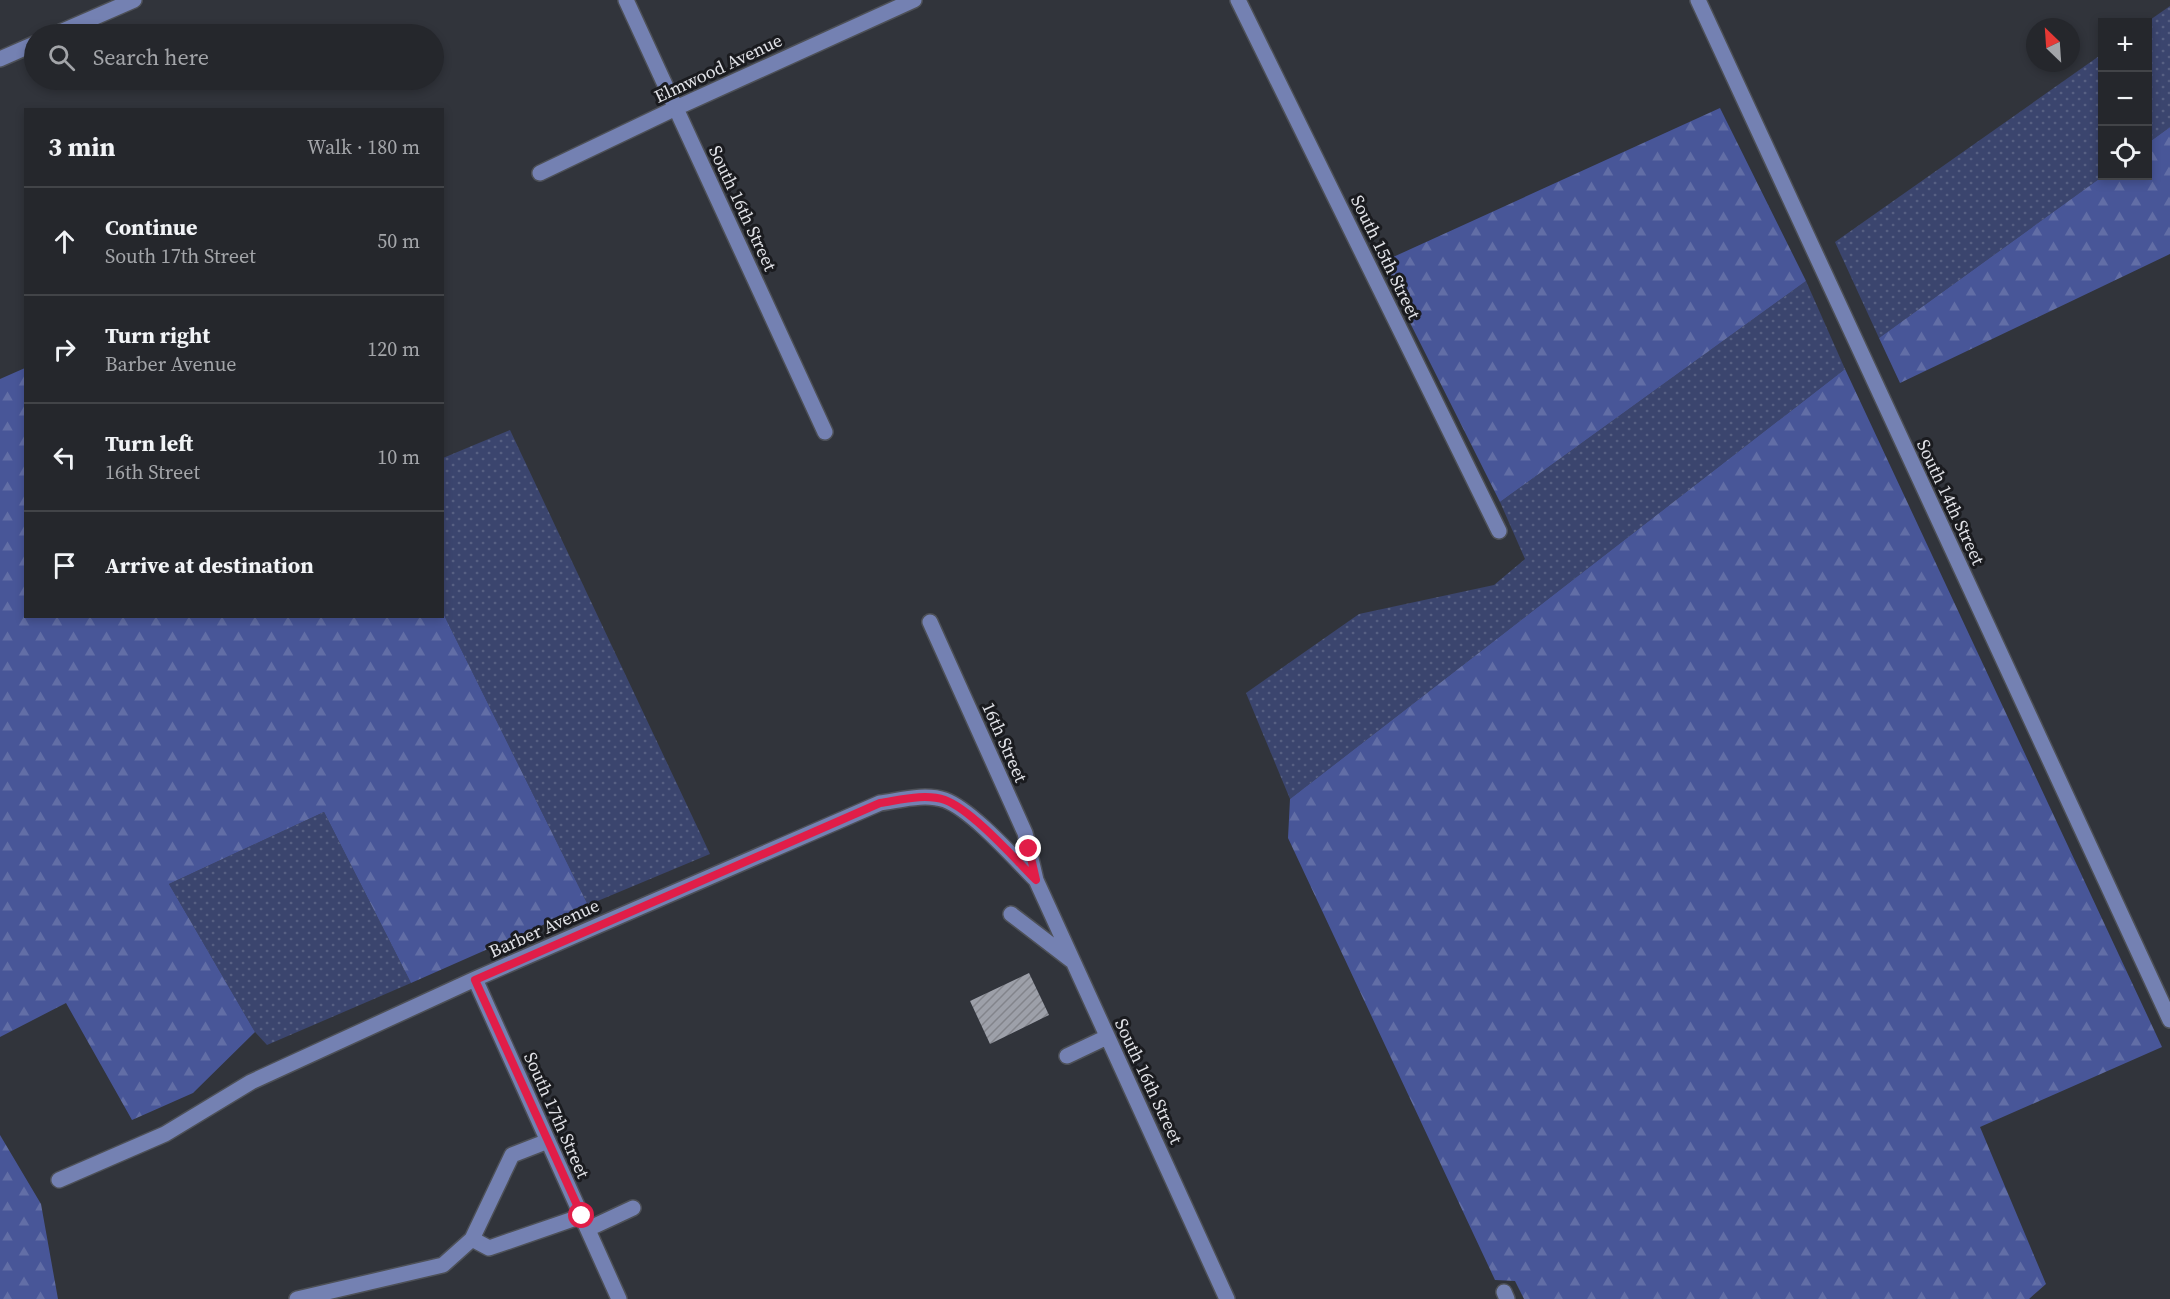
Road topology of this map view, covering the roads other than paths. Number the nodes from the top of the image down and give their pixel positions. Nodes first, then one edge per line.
1 (134, 0) edge
2 (626, 0) edge
3 (914, 0) edge
4 (1238, 0) edge
5 (1698, 0) edge
6 (79, 24) edge
7 (24, 48) edge
8 (0, 59) edge
9 (676, 108) junction
10 (540, 173) dead end
11 (825, 432) dead end
12 (1499, 531) dead end
13 (930, 622) dead end
14 (1036, 880) junction
15 (1011, 914) dead end
16 (1073, 962) junction
17 (475, 980) junction
18 (2170, 1020) edge
19 (1107, 1036) junction
20 (1067, 1056) dead end
21 (548, 1141) junction
22 (59, 1180) dead end
23 (633, 1208) dead end
24 (585, 1223) junction
25 (472, 1239) junction
26 (297, 1299) edge
27 (619, 1299) edge
28 (1227, 1299) edge

1 - 6 street
2 - 9 street, South 16th Street
3 - 9 street, Elmwood Avenue
4 - 12 street, South 15th Street
5 - 18 street, South 14th Street
7 - 8 street
9 - 10 street, Elmwood Avenue
9 - 11 street, South 16th Street
13 - 14 street, 16th Street
14 - 16 street, South 16th Street
14 - 17 street, Barber Avenue
15 - 16 street
16 - 19 street, South 16th Street
17 - 21 street, South 17th Street
17 - 22 street, Barber Avenue
19 - 20 street
19 - 28 street, South 16th Street
21 - 24 street, South 17th Street
21 - 25 street
23 - 24 street
24 - 25 street
24 - 27 street, South 17th Street
25 - 26 street

